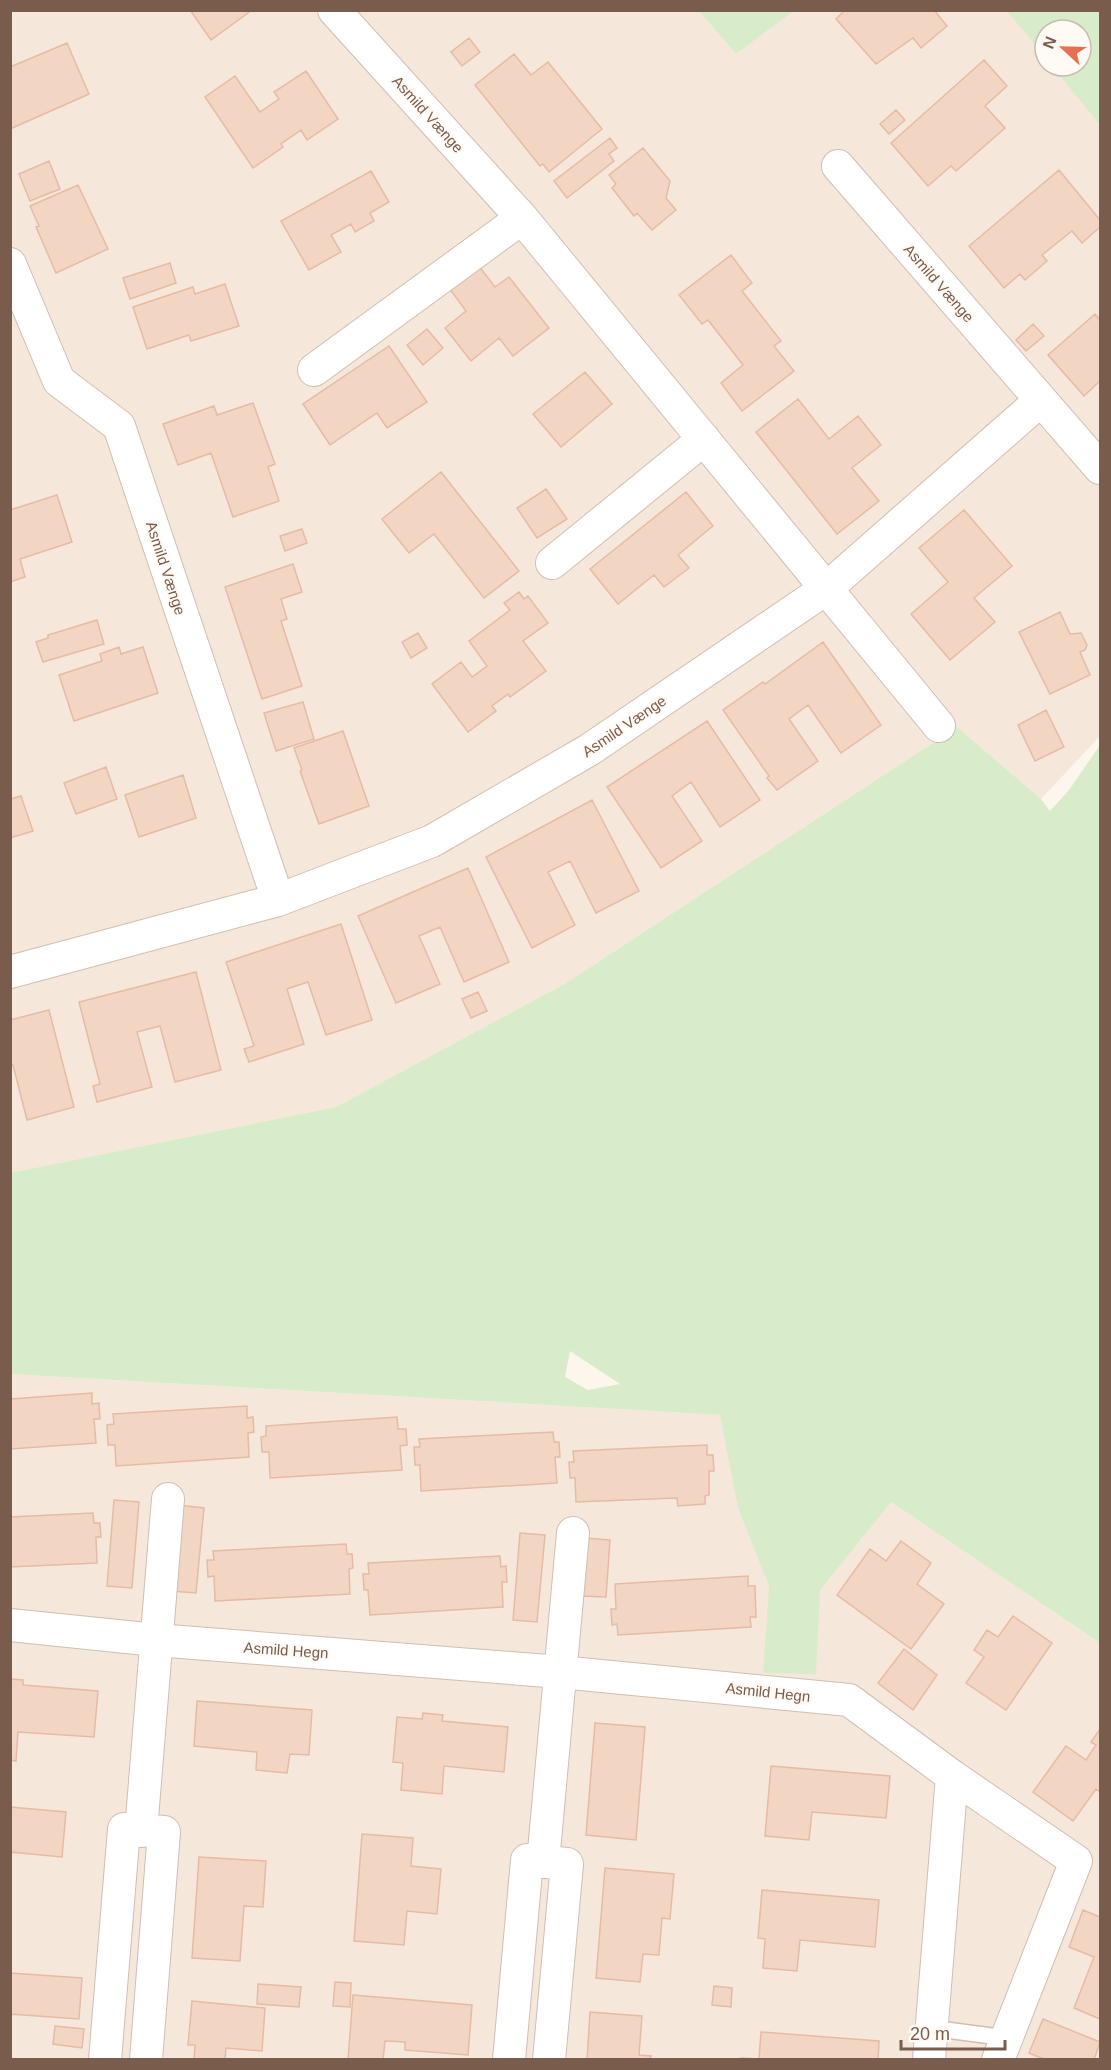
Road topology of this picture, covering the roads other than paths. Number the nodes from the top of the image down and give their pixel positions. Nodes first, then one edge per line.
1 (334, 10) edge
2 (838, 166) dead end
3 (522, 218) junction
4 (10, 264) edge
5 (314, 370) dead end
6 (1041, 400) junction
7 (704, 439) junction
8 (1101, 468) edge
9 (552, 563) dead end
10 (827, 588) junction
11 (939, 726) dead end
12 (278, 900) junction
13 (10, 972) edge
14 (168, 1499) dead end
15 (573, 1533) dead end
16 (10, 1625) edge
17 (156, 1640) junction
18 (560, 1672) junction
19 (952, 1776) junction
20 (141, 1831) junction
21 (543, 1862) junction
22 (931, 2028) junction
23 (1002, 2049) edge
24 (105, 2060) edge
25 (146, 2060) edge
26 (509, 2060) edge
27 (549, 2060) edge
28 (929, 2060) edge

1 - 3 street, Asmild Vænge
2 - 6 street, Asmild Vænge
3 - 5 street
3 - 7 street, Asmild Vænge
4 - 12 street, Asmild Vænge
6 - 8 street, Asmild Vænge
6 - 10 street, Asmild Vænge
7 - 9 street
7 - 10 street, Asmild Vænge
10 - 11 street, Asmild Vænge
10 - 12 street, Asmild Vænge
12 - 13 street, Asmild Vænge
14 - 17 street
15 - 18 street
16 - 17 street, Asmild Hegn
17 - 18 street, Asmild Hegn
17 - 20 street
18 - 19 street, Asmild Hegn
18 - 21 street
19 - 22 street
19 - 23 street, Asmild Hegn
20 - 24 street
20 - 25 street
21 - 26 street
21 - 27 street
22 - 23 lane
22 - 28 street

